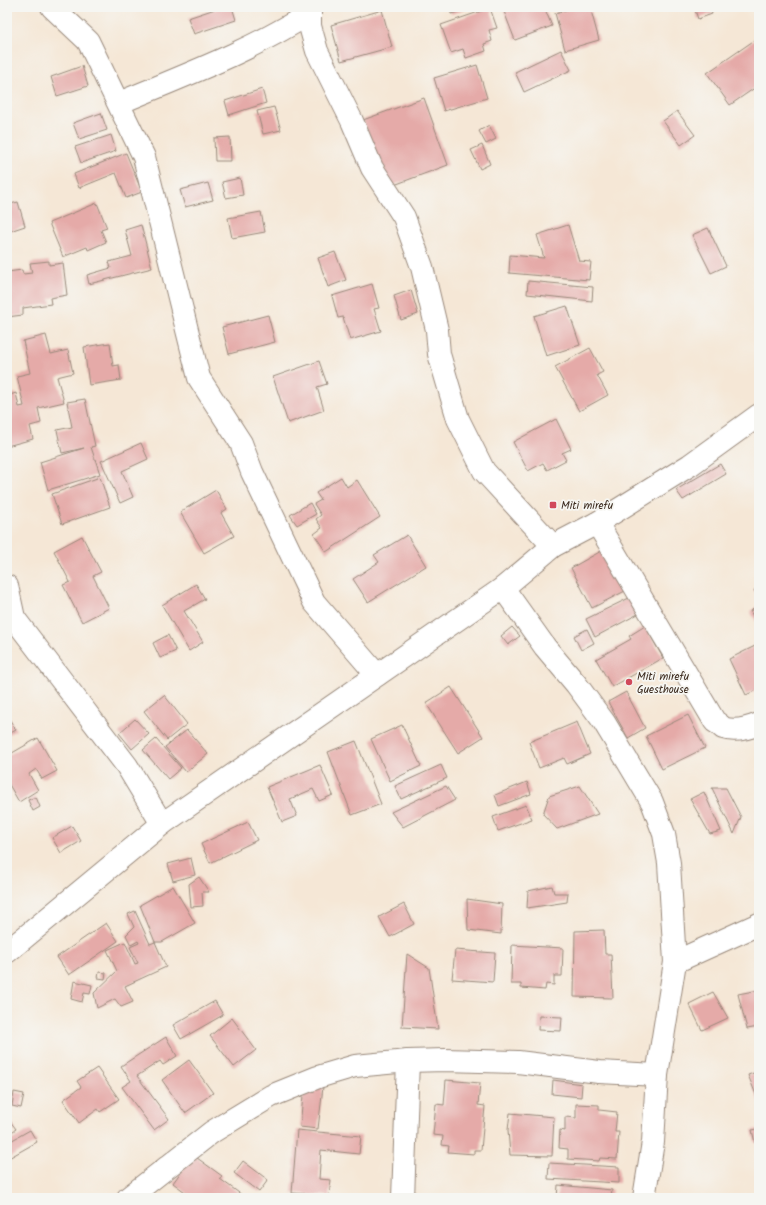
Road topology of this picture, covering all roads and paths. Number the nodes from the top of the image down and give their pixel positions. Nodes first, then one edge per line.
1 (52, 7) edge
2 (310, 10) edge
3 (119, 103) junction
4 (759, 416) edge
5 (597, 523) junction
6 (553, 546) junction
7 (7, 586) edge
8 (503, 588) junction
9 (11, 617) edge
10 (377, 675) junction
11 (759, 724) edge
12 (162, 824) junction
13 (759, 924) edge
14 (7, 952) edge
15 (675, 962) junction
16 (408, 1061) junction
17 (656, 1075) junction
18 (128, 1198) edge
19 (403, 1198) edge
20 (644, 1198) edge

1 - 3 street
2 - 3 street
2 - 6 street
3 - 10 street
4 - 5 street
5 - 6 street
5 - 11 street
6 - 8 street
7 - 9 street
8 - 10 street
8 - 15 street
9 - 12 street
10 - 12 street
12 - 14 street
13 - 15 street
15 - 17 street
16 - 17 street
16 - 18 street
16 - 19 street
17 - 20 street

